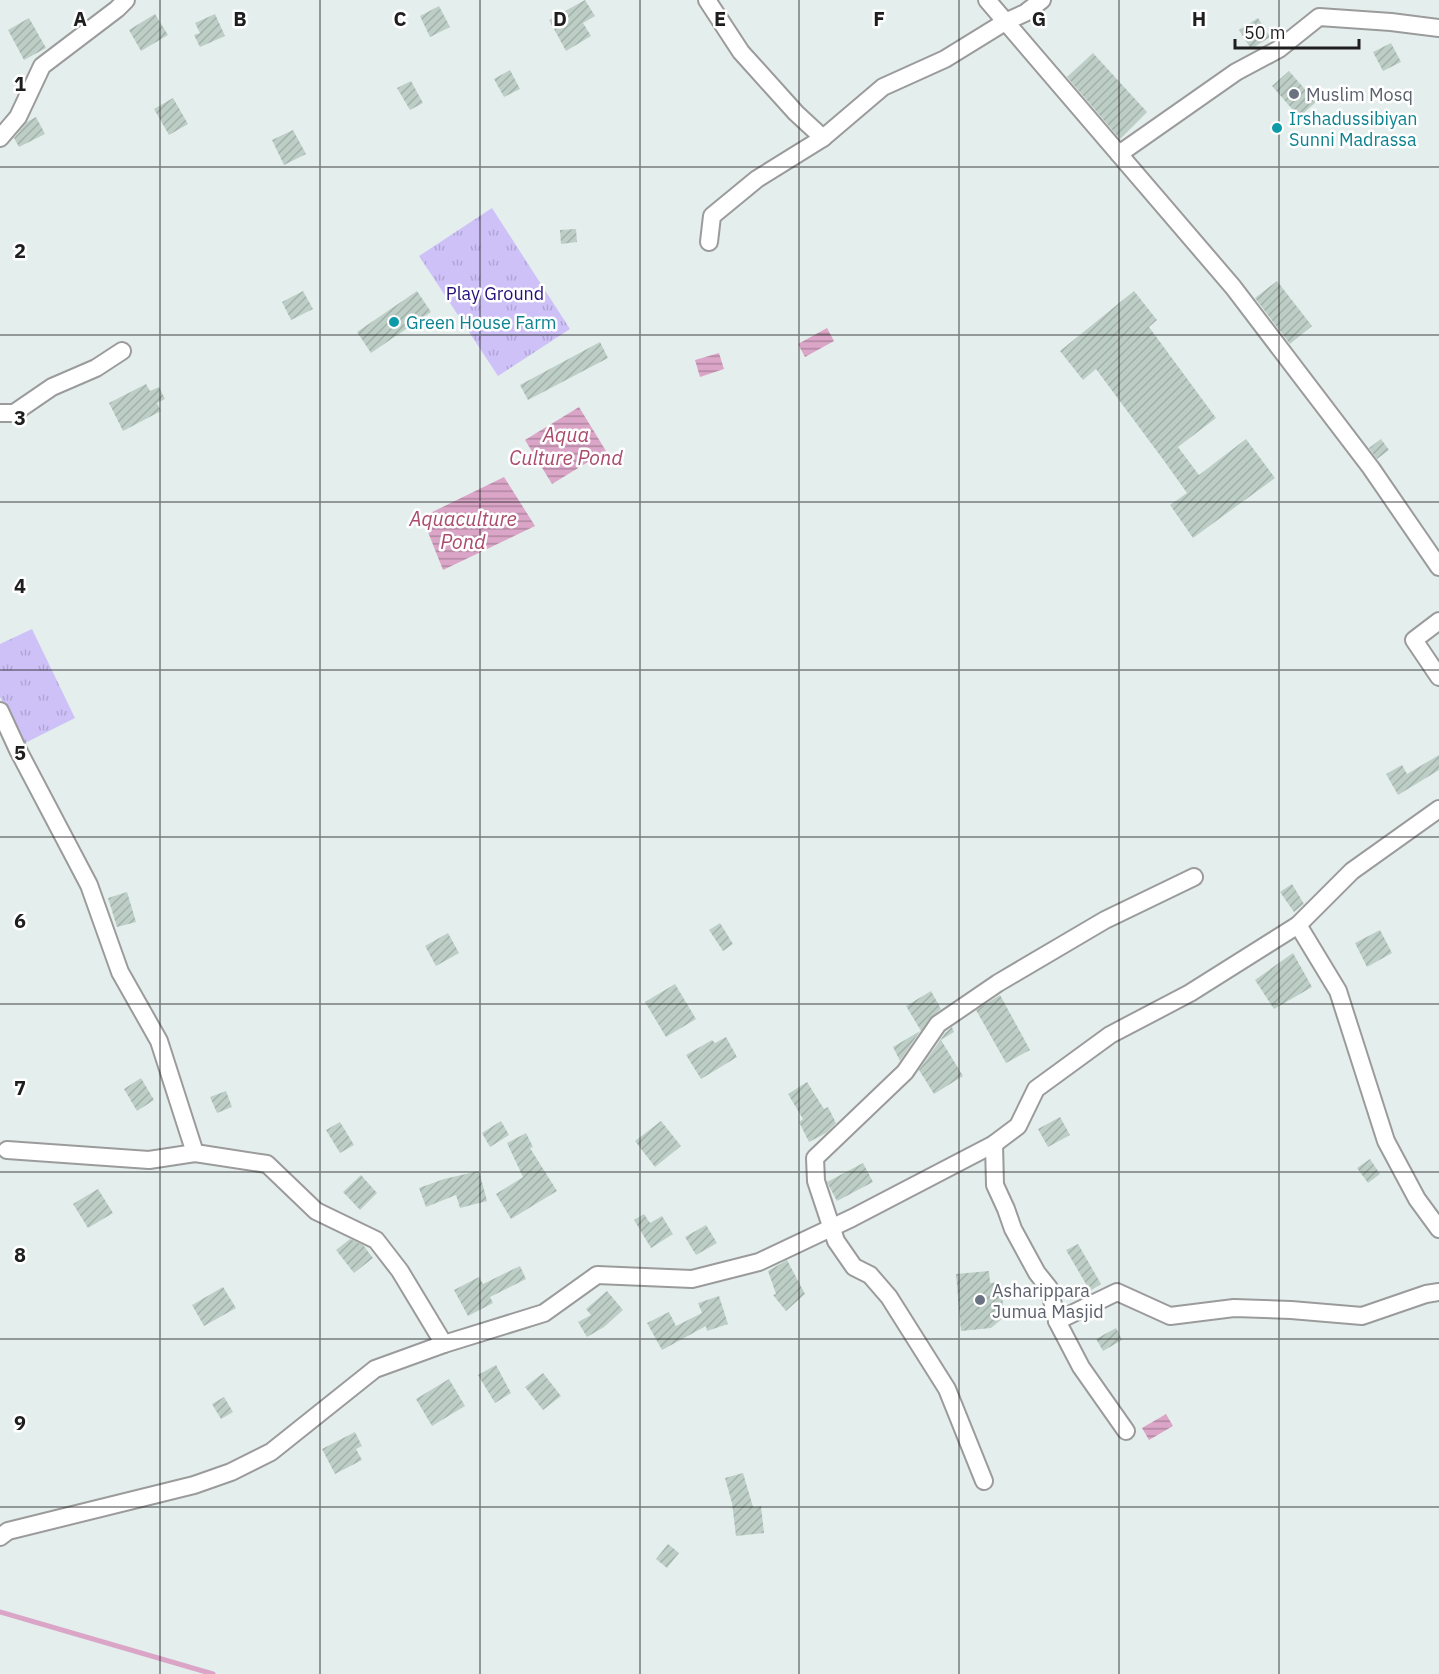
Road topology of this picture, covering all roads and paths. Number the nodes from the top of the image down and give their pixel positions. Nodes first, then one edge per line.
1 (126, 0) edge
2 (706, 0) edge
3 (987, 0) edge
4 (1042, 0) edge
5 (1005, 22) junction
6 (1439, 28) edge
7 (0, 138) edge
8 (823, 138) junction
9 (1119, 154) junction
10 (709, 242) dead end
11 (122, 351) dead end
12 (0, 413) edge
13 (1439, 567) edge
14 (1439, 621) edge
15 (1439, 677) edge
16 (0, 711) edge
17 (1439, 809) edge
18 (1194, 877) dead end
19 (1299, 925) junction
20 (994, 1144) junction
21 (7, 1150) dead end
22 (195, 1153) junction
23 (832, 1227) junction
24 (1439, 1229) edge
25 (1439, 1292) edge
26 (1057, 1321) junction
27 (444, 1344) junction
28 (1126, 1431) dead end
29 (984, 1481) dead end
30 (0, 1536) edge

1 - 7 street
2 - 8 street
3 - 5 street
4 - 5 street
5 - 8 street
5 - 9 street
6 - 9 street
8 - 10 street
9 - 13 street
11 - 12 street
14 - 15 street
16 - 22 street
17 - 19 street
18 - 23 street
19 - 20 street
19 - 24 street
20 - 23 street
20 - 26 street
21 - 22 street
22 - 27 street
23 - 27 street
23 - 29 street
25 - 26 street
26 - 28 street
27 - 30 street

